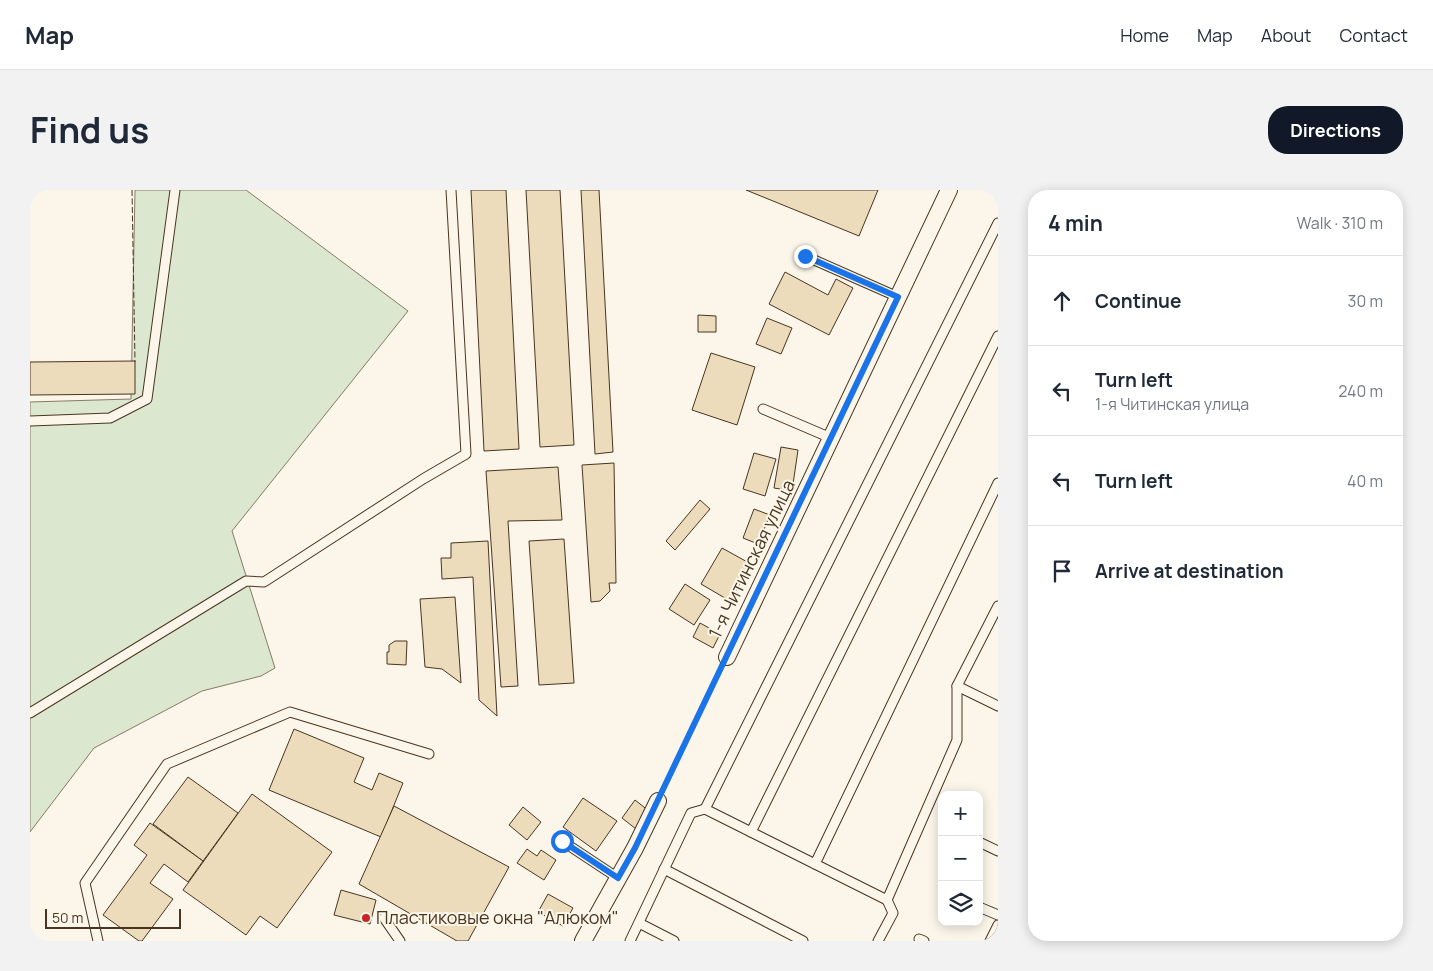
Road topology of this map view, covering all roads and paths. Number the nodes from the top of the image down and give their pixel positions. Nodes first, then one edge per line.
1 (175, 190) edge
2 (451, 190) edge
3 (949, 190) edge
4 (998, 223) edge
5 (805, 256) dead end
6 (898, 297) junction
7 (998, 336) edge
8 (763, 409) dead end
9 (30, 421) edge
10 (831, 438) junction
11 (998, 483) edge
12 (998, 606) edge
13 (727, 657) joint
14 (957, 686) junction
15 (998, 706) edge
16 (30, 713) edge
17 (429, 754) dead end
18 (658, 801) joint
19 (705, 809) junction
20 (751, 832) junction
21 (562, 841) dead end
22 (983, 844) edge
23 (998, 851) edge
24 (815, 864) junction
25 (664, 869) junction
26 (618, 878) junction
27 (887, 900) junction
28 (983, 909) edge
29 (998, 915) edge
30 (384, 918) dead end
31 (639, 923) junction
32 (998, 925) edge
33 (98, 941) edge
34 (400, 941) edge
35 (583, 941) edge
36 (630, 941) edge
37 (674, 941) edge
38 (802, 941) edge
39 (878, 941) edge
40 (990, 941) edge

1 - 9 lane
2 - 16 lane
3 - 6 street, 1-я Читинская улица
4 - 19 lane
5 - 6 lane
6 - 10 street, 1-я Читинская улица
7 - 20 lane
8 - 10 lane
10 - 13 street, 1-я Читинская улица
11 - 24 lane
12 - 14 lane
13 - 18 path, 1-я Читинская улица
14 - 15 lane
14 - 27 lane
17 - 33 lane
18 - 26 street
19 - 20 lane
19 - 25 lane
20 - 24 lane
21 - 26 lane
22 - 23 lane
24 - 27 lane
25 - 31 lane
25 - 38 lane
26 - 35 street
27 - 39 lane
28 - 29 lane
30 - 34 lane
31 - 36 lane
31 - 37 lane
32 - 40 lane

